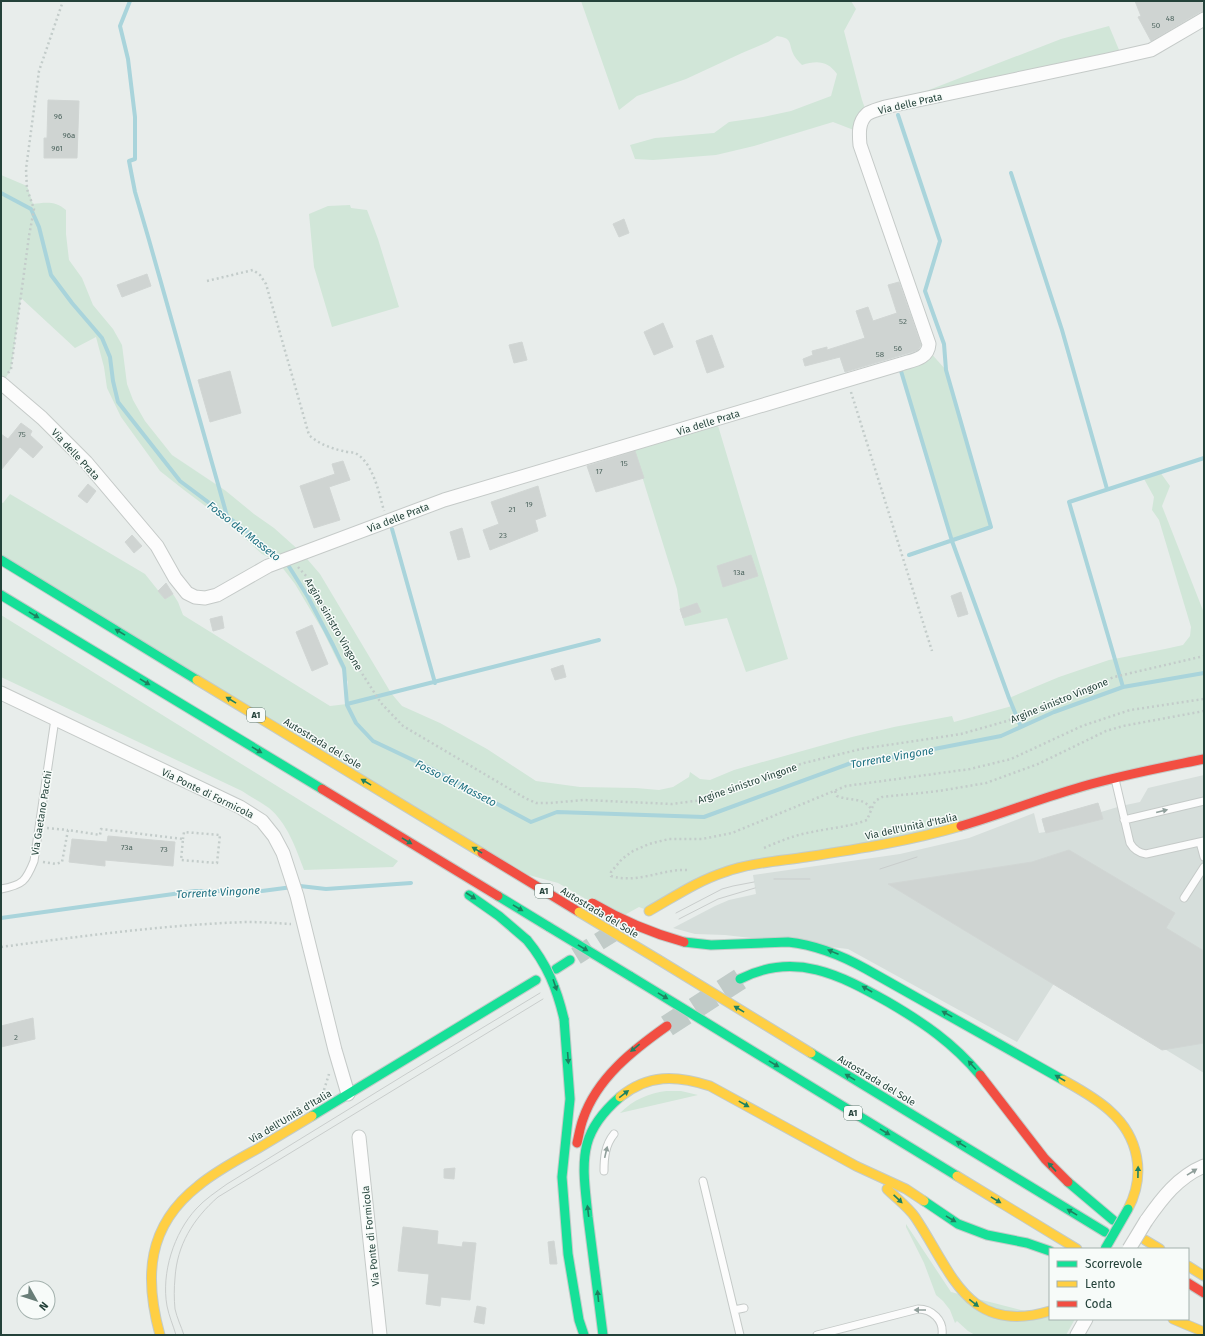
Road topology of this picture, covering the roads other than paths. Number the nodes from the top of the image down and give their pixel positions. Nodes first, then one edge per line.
1 (1204, 19) edge
2 (1, 383) edge
3 (1, 560) edge
4 (1, 595) edge
5 (1, 693) edge
6 (55, 719) junction
7 (1204, 759) edge
8 (1115, 779) junction
9 (1204, 801) edge
10 (350, 806) junction
11 (1124, 820) junction
12 (1202, 841) edge
13 (398, 845) dead end
14 (1204, 857) edge
15 (1204, 867) edge
16 (510, 870) junction
17 (544, 880) dead end
18 (1, 889) edge
19 (462, 891) dead end
20 (1184, 898) dead end
21 (589, 901) dead end
22 (649, 911) dead end
23 (570, 960) tunnel mouth
24 (556, 968) dead end
25 (740, 979) tunnel mouth
26 (536, 980) dead end
27 (667, 1026) tunnel mouth
28 (348, 1094) junction
29 (614, 1134) dead end
30 (359, 1137) dead end
31 (856, 1166) junction
32 (1204, 1166) edge
33 (604, 1171) dead end
34 (703, 1181) dead end
35 (1113, 1220) dead end
36 (1105, 1232) dead end
37 (1145, 1240) dead end
38 (1075, 1248) edge
39 (1106, 1248) edge
40 (1130, 1248) edge
41 (1158, 1248) edge
42 (1049, 1251) edge
43 (568, 1254) junction
44 (1189, 1267) edge
45 (1204, 1276) edge
46 (1189, 1284) edge
47 (1204, 1293) edge
48 (744, 1308) dead end
49 (734, 1310) junction
50 (1049, 1311) edge
51 (1189, 1318) edge
52 (1085, 1320) edge
53 (1175, 1320) edge
54 (1204, 1327) edge
55 (1204, 1332) edge
56 (160, 1335) edge
57 (380, 1335) edge
58 (584, 1335) edge
59 (603, 1335) edge
60 (740, 1335) edge
61 (817, 1335) edge
62 (942, 1335) edge
63 (1077, 1335) edge

1 - 2 street, Via delle Prata
16 -> 3 main road, Autostrada del Sole / A1
4 -> 10 main road, A1
5 - 6 street, Via Ponte di Formicola
6 - 18 lane, Via Gaetano Pacchi
6 - 28 street, Via Ponte di Formicola
7 - 8 main road, Via dell'Unità d'Italia
8 - 11 lane
8 - 22 main road, Via dell'Unità d'Italia
11 -> 9 lane
10 - 13 main road
10 -> 38 main road, A1, bridge
11 - 12 lane
12 - 14 lane
15 - 20 lane
16 - 17 main road
36 -> 16 main road, Autostrada del Sole / A1, bridge
19 -> 43 main road, bridge
39 -> 21 main road, bridge
23 - 24 main road
35 -> 25 main road
26 - 28 main road, Via dell'Unità d'Italia
27 -> 43 main road
28 - 56 main road, Via dell'Unità d'Italia
33 -> 29 lane
30 - 57 street, Via Ponte di Formicola
31 -> 42 main road
31 -> 50 main road
59 -> 31 main road
40 -> 32 street, bridge
34 - 49 lane
37 - 41 main road
43 - 58 main road
44 - 45 main road
46 - 47 main road
48 - 49 lane
49 - 60 lane
51 - 54 main road
52 - 63 street
53 - 55 main road
62 -> 61 lane

